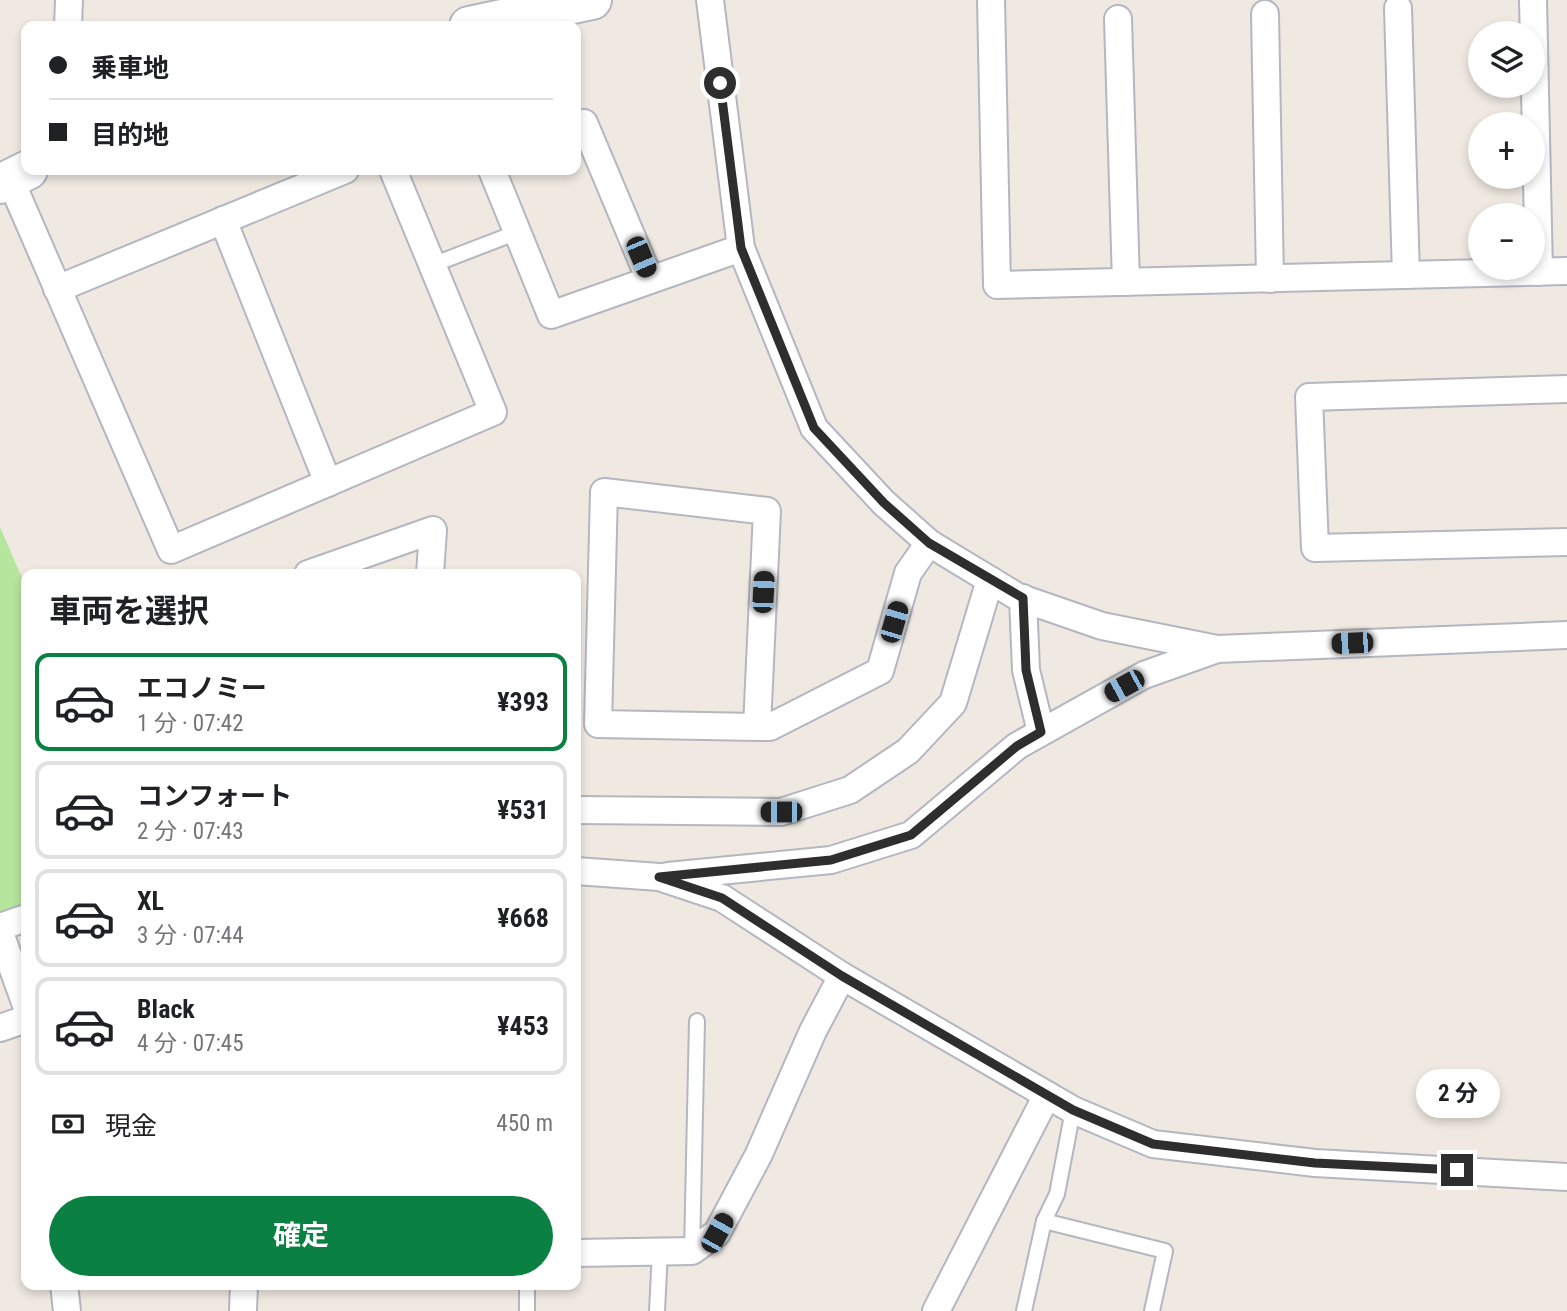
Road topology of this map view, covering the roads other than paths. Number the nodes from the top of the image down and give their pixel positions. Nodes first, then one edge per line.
1 (69, 0) edge
2 (592, 0) edge
3 (710, 0) edge
4 (991, 0) edge
5 (1533, 0) edge
6 (1398, 8) dead end
7 (1265, 14) dead end
8 (1118, 19) dead end
9 (68, 21) edge
10 (492, 21) edge
11 (581, 124) edge
12 (333, 175) edge
13 (395, 175) edge
14 (494, 175) edge
15 (13, 178) edge
16 (1537, 203) edge
17 (223, 220) junction
18 (518, 232) junction
19 (741, 248) junction
20 (432, 265) junction
21 (1567, 271) edge
22 (1545, 272) edge
23 (1468, 274) edge
24 (1406, 275) junction
25 (1270, 279) junction
26 (650, 280) junction
27 (1126, 282) junction
28 (57, 289) junction
29 (1567, 389) edge
30 (328, 483) junction
31 (1567, 542) edge
32 (929, 543) junction
33 (322, 569) edge
34 (430, 569) edge
35 (990, 580) junction
36 (1023, 598) junction
37 (1567, 635) edge
38 (1217, 649) junction
39 (757, 727) junction
40 (1041, 732) junction
41 (581, 810) edge
42 (581, 872) edge
43 (659, 877) junction
44 (21, 920) edge
45 (0, 927) edge
46 (0, 933) edge
47 (842, 976) junction
48 (21, 991) edge
49 (697, 1021) dead end
50 (21, 1022) edge
51 (0, 1028) edge
52 (1047, 1095) junction
53 (1073, 1110) junction
54 (1567, 1177) edge
55 (1044, 1221) junction
56 (660, 1251) junction
57 (692, 1251) junction
58 (581, 1253) edge
59 (65, 1290) edge
60 (244, 1290) edge
61 (527, 1290) edge
62 (67, 1311) edge
63 (243, 1311) edge
64 (527, 1311) edge
65 (657, 1311) edge
66 (936, 1311) edge
67 (1024, 1311) edge
68 (1152, 1311) edge

1 - 9 street
2 - 10 street
3 - 19 street
4 - 27 street
5 - 16 street
6 - 24 street
7 - 25 street
8 - 27 street
11 - 26 street
12 - 17 street
13 - 20 street
14 - 18 street
15 - 28 street
17 - 28 street
17 - 30 street
18 - 20 lane
18 - 26 street
19 - 26 street
19 - 32 street
20 - 30 street
21 - 22 street
23 - 24 street
24 - 25 street
25 - 27 street
28 - 30 street
29 - 31 street
32 - 35 street
32 - 39 street
33 - 34 street
35 - 36 street
35 - 41 street
36 - 38 street
36 - 40 street
37 - 38 street
38 - 40 street
39 - 39 street
40 - 43 street
42 - 43 street
43 - 47 street
44 - 45 street
46 - 48 street
47 - 52 street
47 - 57 street
49 - 57 lane
50 - 51 street
52 - 53 street
52 - 66 street
53 - 54 street
53 - 55 lane
55 - 67 lane
55 - 68 lane
56 - 57 street
56 - 58 street
56 - 65 lane
59 - 62 street
60 - 63 street
61 - 64 lane

